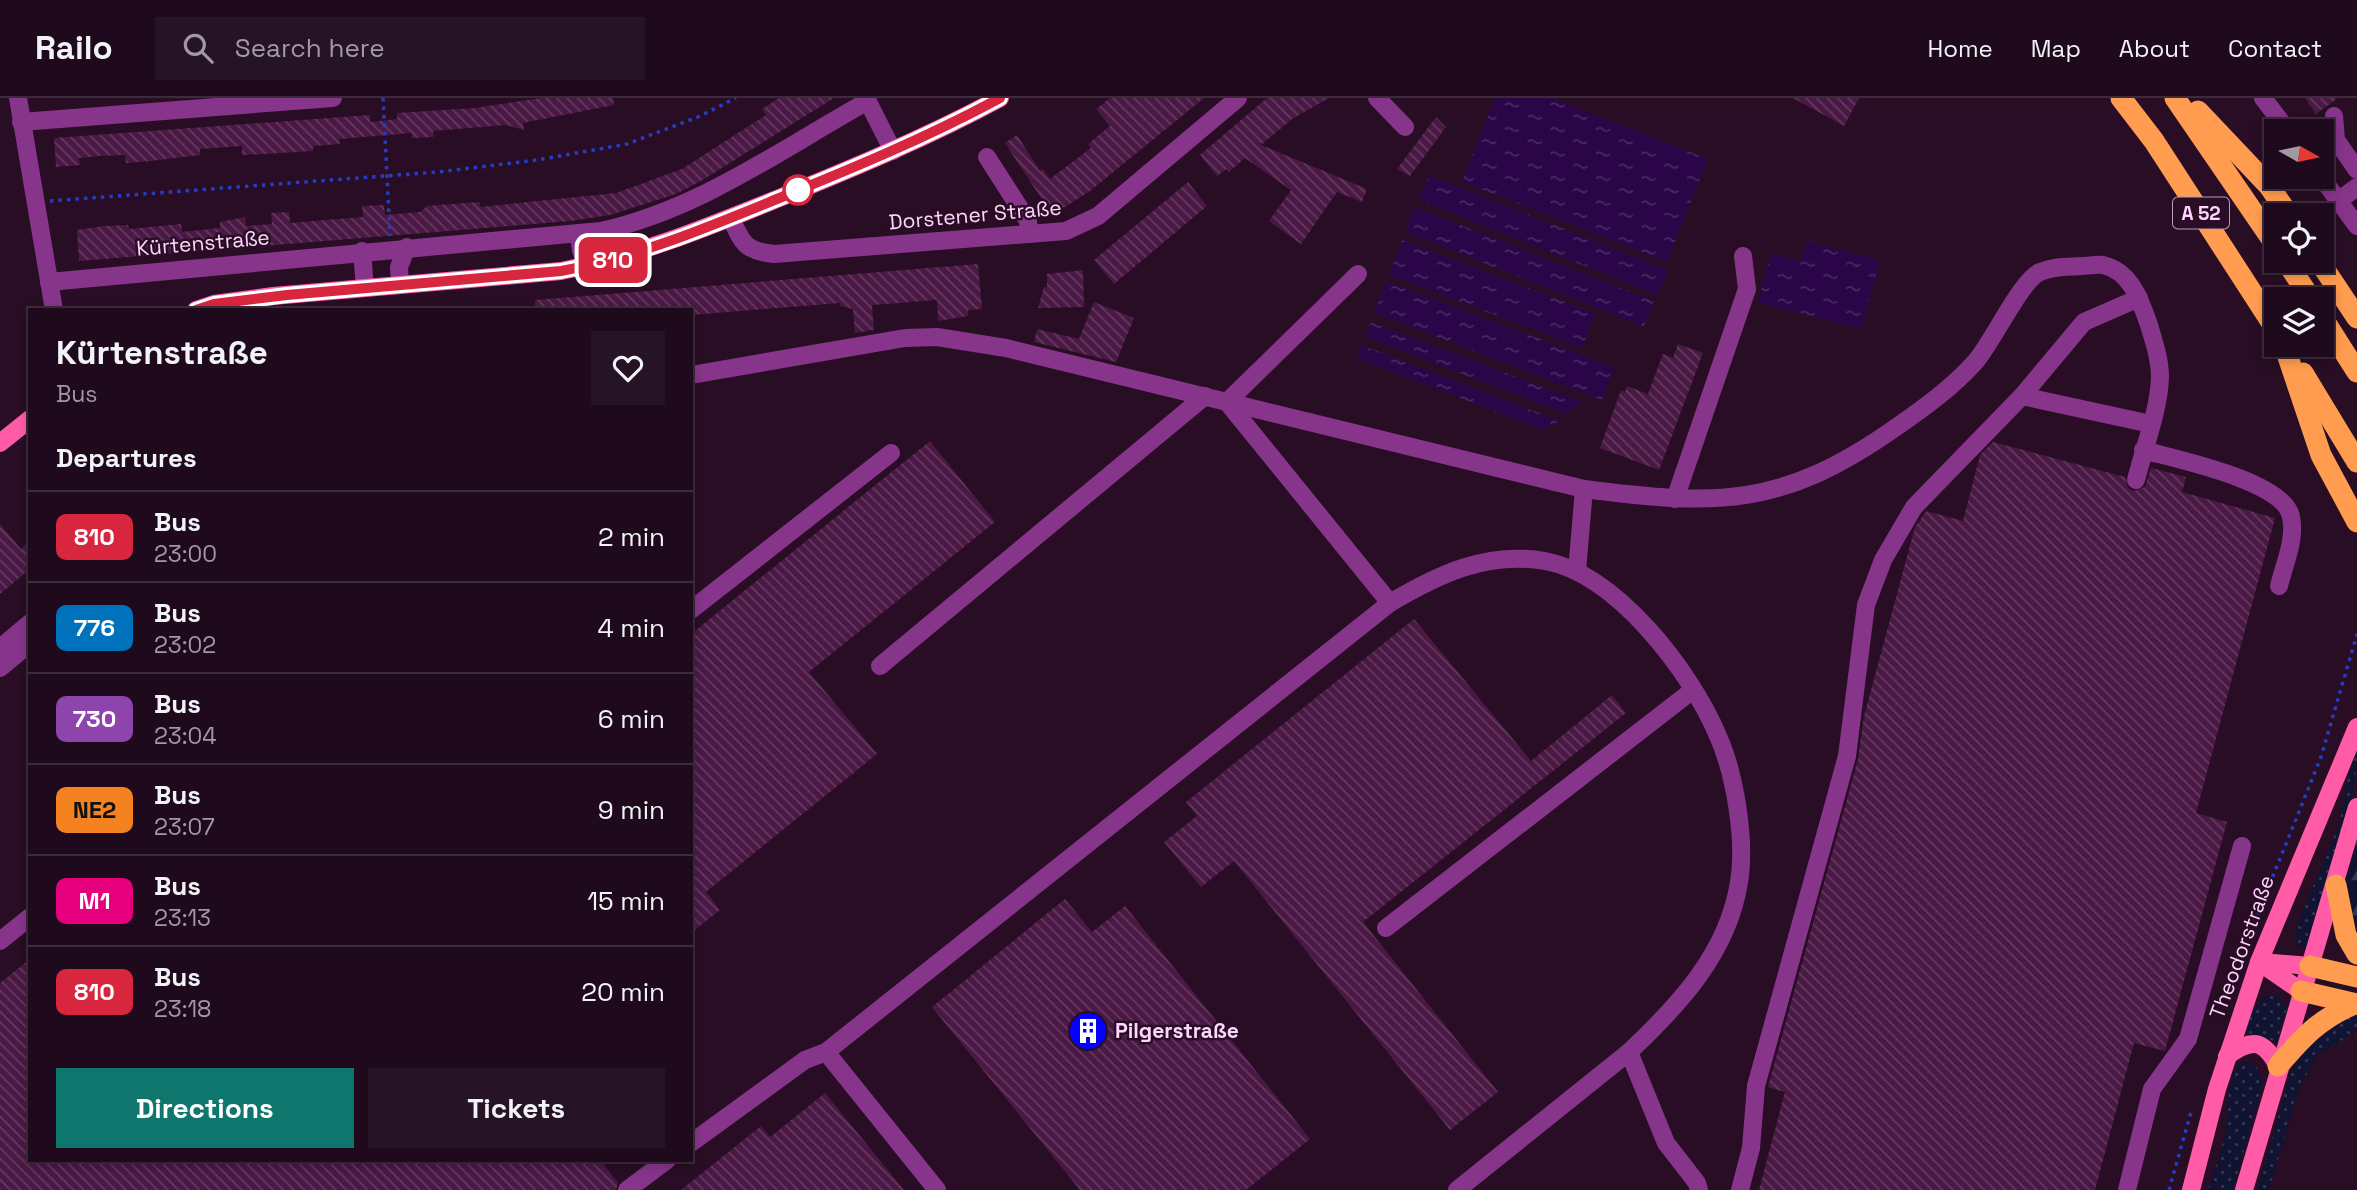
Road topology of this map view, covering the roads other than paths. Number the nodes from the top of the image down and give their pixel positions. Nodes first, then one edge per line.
1 (18, 98) edge
2 (333, 98) edge
3 (1000, 98) edge
4 (1238, 98) edge
5 (1377, 98) edge
6 (2121, 98) edge
7 (2175, 98) edge
8 (2186, 98) edge
9 (2263, 98) edge
10 (867, 100) edge
11 (2334, 116) dead end
12 (2279, 119) edge
13 (22, 122) junction
14 (1405, 127) dead end
15 (892, 151) junction
16 (988, 157) dead end
17 (2357, 170) edge
18 (2357, 187) edge
19 (2330, 189) edge
20 (2338, 201) junction
21 (2281, 203) edge
22 (731, 218) junction
23 (2357, 226) edge
24 (2264, 228) edge
25 (579, 234) junction
26 (1029, 234) junction
27 (399, 247) junction
28 (362, 251) junction
29 (1743, 256) dead end
30 (590, 266) junction
31 (2327, 273) edge
32 (1358, 274) dead end
33 (49, 282) junction
34 (400, 285) junction
35 (365, 288) junction
36 (2139, 298) junction
37 (54, 308) edge
38 (202, 308) edge
39 (2264, 311) edge
40 (2357, 318) edge
41 (2334, 336) edge
42 (2289, 357) edge
43 (2292, 357) edge
44 (2357, 372) edge
45 (693, 375) edge
46 (1205, 396) junction
47 (2022, 396) junction
48 (1227, 402) junction
49 (28, 421) edge
50 (2151, 424) junction
51 (0, 443) edge
52 (2143, 450) junction
53 (891, 453) dead end
54 (2357, 463) edge
55 (2136, 480) dead end
56 (1584, 489) junction
57 (1675, 499) junction
58 (2357, 522) edge
59 (1577, 571) junction
60 (2279, 586) dead end
61 (1390, 603) junction
62 (693, 608) edge
63 (28, 632) edge
64 (28, 632) edge
65 (0, 648) edge
66 (880, 666) dead end
67 (0, 668) edge
68 (1693, 690) junction
69 (2357, 727) edge
70 (2357, 807) edge
71 (2242, 846) dead end
72 (2336, 885) junction
73 (28, 919) edge
74 (1386, 928) dead end
75 (0, 941) edge
76 (2357, 954) edge
77 (2259, 962) junction
78 (2310, 966) junction
79 (2357, 977) edge
80 (2301, 991) junction
81 (2356, 1004) edge
82 (826, 1052) junction
83 (1629, 1052) junction
84 (2227, 1056) junction
85 (2278, 1066) junction
86 (693, 1142) edge
87 (664, 1162) edge
88 (627, 1190) edge
89 (937, 1190) edge
90 (1457, 1190) edge
91 (1699, 1190) edge
92 (1740, 1190) edge
93 (2127, 1190) edge
94 (2191, 1190) edge
95 (2244, 1190) edge

1 - 13 street
2 - 13 street
3 - 15 main road
4 - 26 street, Dorstener Straße
5 - 14 street
6 - 39 highway, A 52
7 - 24 highway, A 52
8 - 21 highway
9 - 12 street
10 - 15 street
10 - 25 street, Kürtenstraße
11 - 17 street
13 - 33 street
15 - 22 main road
16 - 26 street
18 - 20 street
19 - 20 street
20 - 23 street
22 - 26 street, Dorstener Straße
22 - 30 main road
25 - 27 street, Kürtenstraße
25 - 30 street
27 - 28 street, Kürtenstraße
27 - 34 street
28 - 33 street, Kürtenstraße
28 - 35 street
29 - 57 street
30 - 34 main road
31 - 40 highway
32 - 48 street
33 - 37 street
34 - 35 main road
35 - 38 main road
36 - 47 street
36 - 50 street
36 - 57 street
41 - 44 highway
42 - 58 highway
43 - 54 highway
45 - 46 street
46 - 48 street
46 - 66 street
47 - 50 street
47 - 92 street
48 - 56 street
48 - 61 street
49 - 51 main road
50 - 52 street
52 - 55 street
52 - 60 street
53 - 62 street
56 - 57 street
56 - 59 street
59 - 61 street
59 - 68 street
61 - 82 street
63 - 65 street
64 - 67 street
68 - 74 street
68 - 83 street
69 - 77 main road, Theodorstraße
70 - 72 main road
71 - 93 street
72 - 76 highway
72 - 78 main road
73 - 75 street
77 - 78 main road
77 - 80 main road
77 - 84 main road, Theodorstraße
78 - 79 highway
78 - 80 main road
80 - 81 highway
80 - 85 main road
81 - 85 highway
82 - 86 street
82 - 89 street
83 - 90 street
83 - 91 street
84 - 85 main road
84 - 94 main road, Theodorstraße
85 - 95 main road
87 - 88 street

